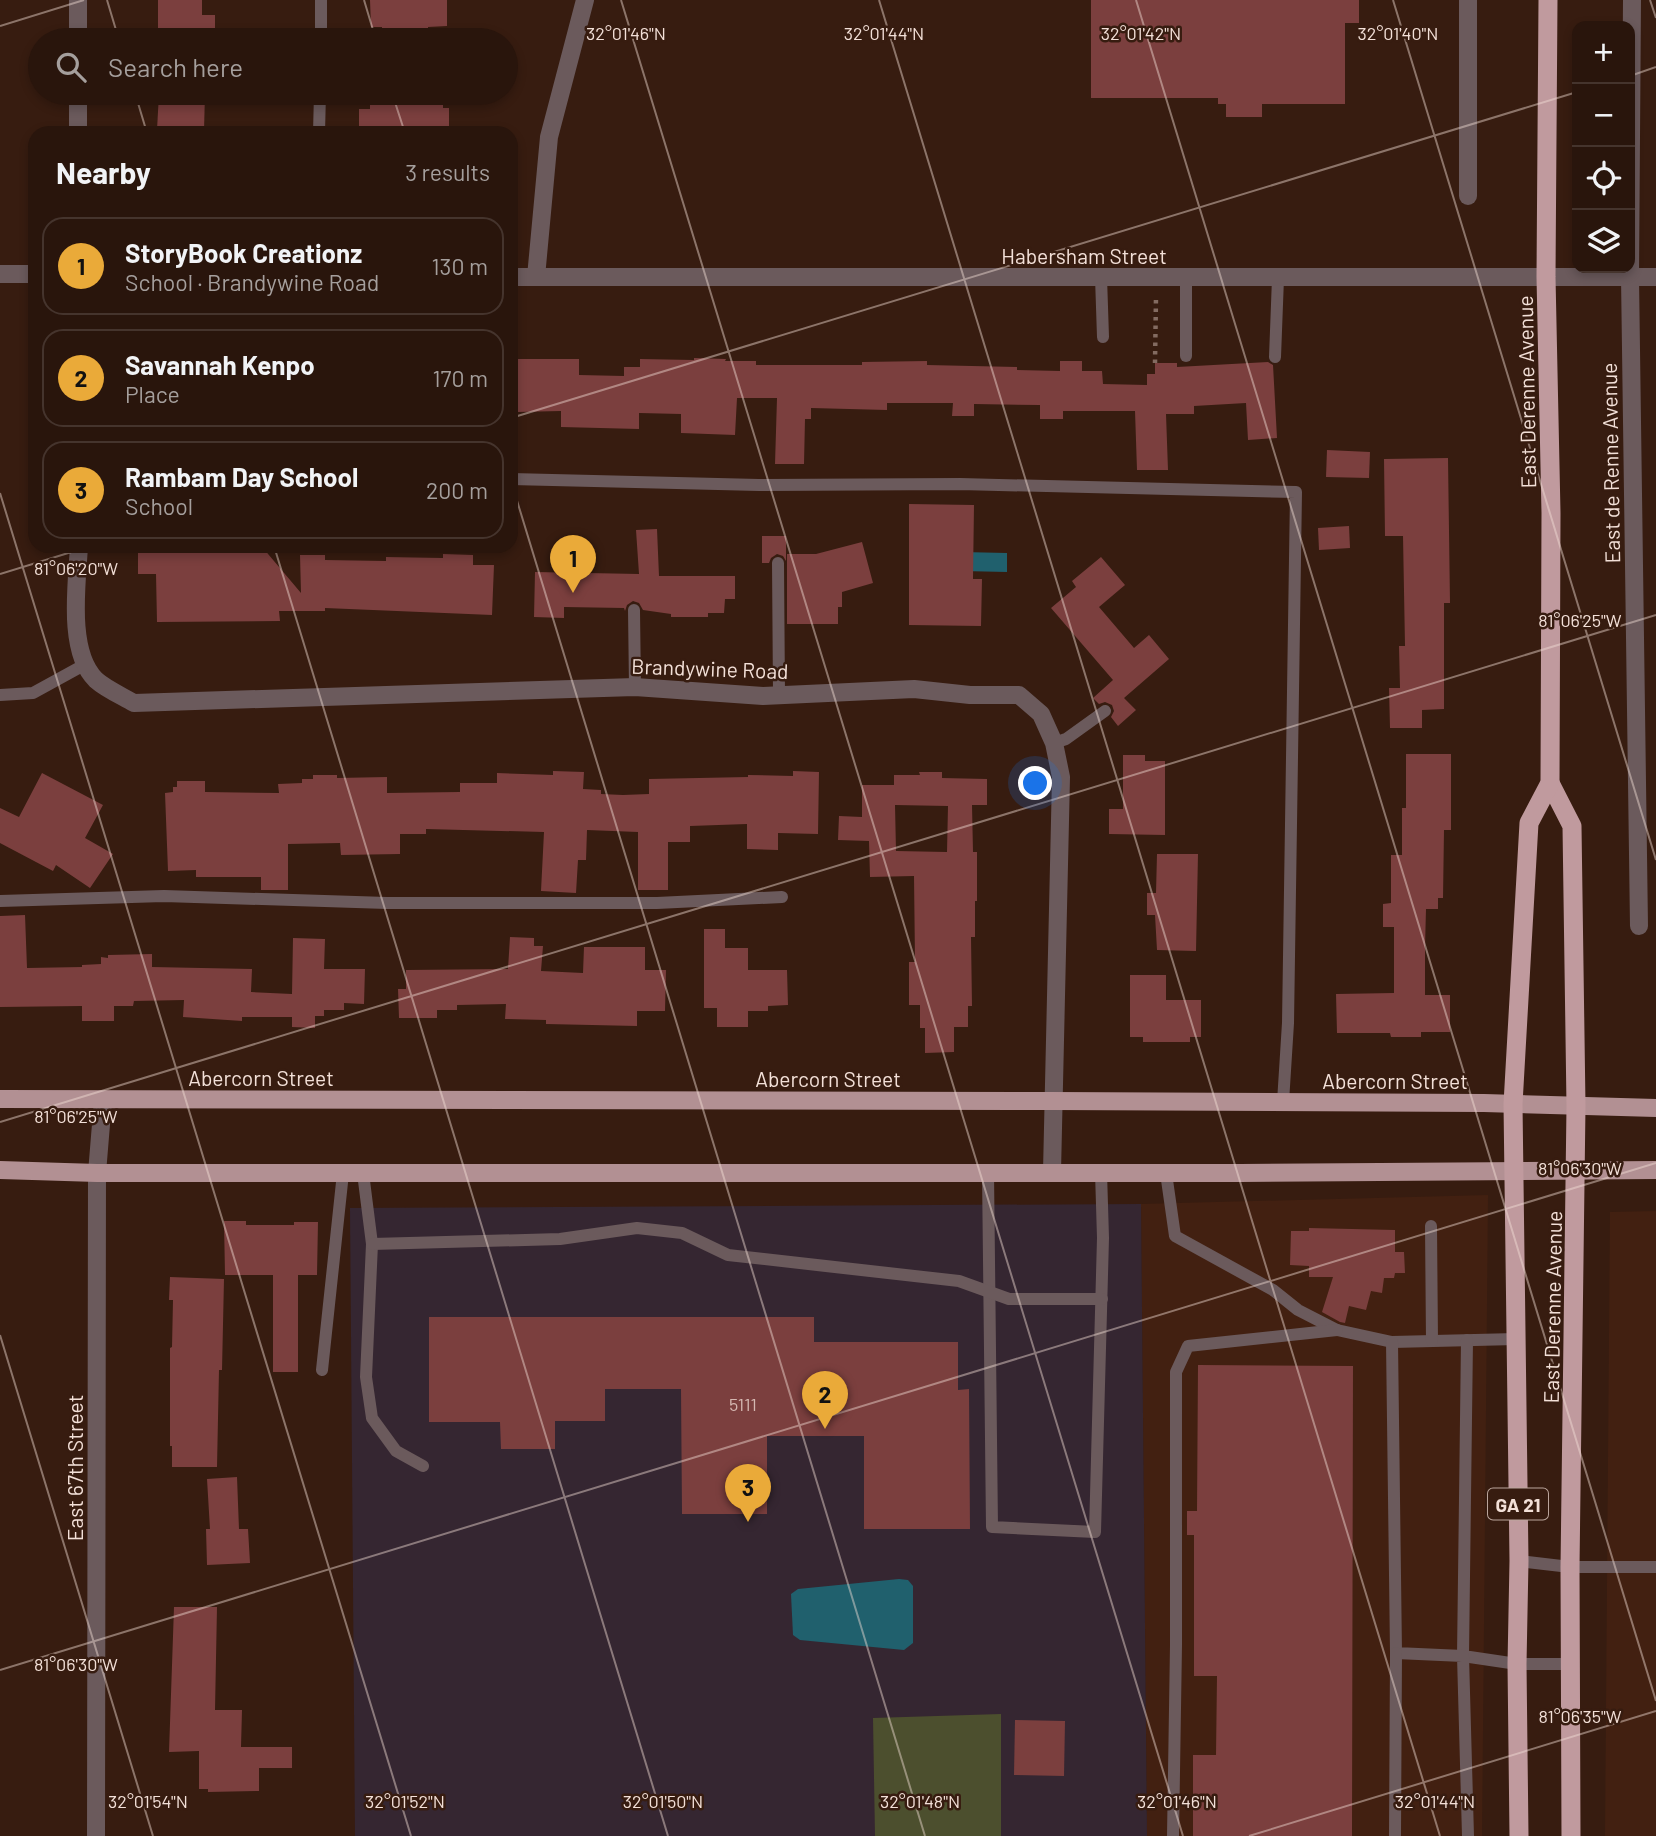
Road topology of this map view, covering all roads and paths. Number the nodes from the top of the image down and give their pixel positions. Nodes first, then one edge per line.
1 (78, 0) edge
2 (321, 0) edge
3 (585, 0) edge
4 (1468, 0) edge
5 (1548, 0) edge
6 (1632, 0) edge
7 (78, 28) edge
8 (321, 28) edge
9 (78, 105) edge
10 (320, 105) edge
11 (78, 126) edge
12 (319, 126) edge
13 (1468, 196) dead end
14 (0, 274) edge
15 (28, 274) edge
16 (518, 277) edge
17 (536, 277) junction
18 (1546, 277) junction
19 (1630, 277) junction
20 (1656, 277) edge
21 (1101, 278) junction
22 (1156, 278) junction
23 (1186, 278) junction
24 (1278, 278) junction
25 (1103, 337) dead end
26 (1186, 356) dead end
27 (1275, 357) dead end
28 (1155, 363) dead end
29 (518, 479) edge
30 (79, 553) edge
31 (778, 563) dead end
32 (634, 610) dead end
33 (85, 664) junction
34 (635, 687) junction
35 (0, 695) edge
36 (779, 695) junction
37 (1105, 711) dead end
38 (1054, 743) junction
39 (1550, 783) junction
40 (782, 897) dead end
41 (0, 901) edge
42 (1639, 926) dead end
43 (0, 1099) edge
44 (103, 1100) junction
45 (1053, 1101) junction
46 (1283, 1102) junction
47 (1513, 1104) junction
48 (1576, 1106) junction
49 (1656, 1108) edge
50 (0, 1170) edge
51 (1575, 1170) junction
52 (1656, 1170) edge
53 (1514, 1171) junction
54 (988, 1172) junction
55 (1052, 1172) junction
56 (1101, 1172) junction
57 (97, 1173) junction
58 (343, 1173) junction
59 (363, 1173) junction
60 (1166, 1173) junction
61 (1431, 1226) dead end
62 (372, 1244) junction
63 (988, 1292) junction
64 (1102, 1299) junction
65 (1337, 1330) junction
66 (1516, 1339) junction
67 (1467, 1340) junction
68 (1432, 1341) junction
69 (1392, 1342) junction
70 (322, 1370) dead end
71 (423, 1466) dead end
72 (1519, 1561) junction
73 (1570, 1567) junction
74 (1656, 1567) edge
75 (1396, 1653) junction
76 (1463, 1656) junction
77 (1517, 1664) junction
78 (1571, 1664) junction
79 (96, 1836) edge
80 (1172, 1836) edge
81 (1395, 1836) edge
82 (1468, 1836) edge
83 (1519, 1836) edge
84 (1571, 1836) edge

1 - 7 street
2 - 8 lane
3 - 17 street
4 - 13 street
5 - 18 highway, East Derenne Avenue
6 - 19 street, East de Renne Avenue
9 - 11 street
10 - 12 lane
14 - 15 street
16 - 17 street, Habersham Street
17 - 21 street, Habersham Street
18 - 19 street, Habersham Street
18 - 24 street, Habersham Street
18 - 39 highway, East Derenne Avenue
19 - 20 street, Habersham Street
19 - 42 street, East de Renne Avenue
21 - 22 street, Habersham Street
21 - 25 lane
22 - 23 street, Habersham Street
22 - 28 path
23 - 24 street, Habersham Street
23 - 26 lane
24 - 27 lane
29 - 46 lane
30 - 33 street
31 - 36 lane
32 - 34 lane
33 - 34 street, Brandywine Road
33 - 35 lane
34 - 36 street, Brandywine Road
36 - 38 street, Brandywine Road
37 - 38 lane
38 - 45 street, Brandywine Road
39 - 47 highway, East Derenne Avenue
39 - 48 highway, East Derenne Avenue
40 - 41 lane
43 - 44 main road, Abercorn Street
44 - 45 main road, Abercorn Street
44 - 57 street, East 67th Street
45 - 46 main road, Abercorn Street
45 - 55 street, Brandywine Road
46 - 47 main road, Abercorn Street
47 - 48 main road, Abercorn Street
47 - 53 highway, East Derenne Avenue / GA 21
48 - 49 main road, Abercorn Street
48 - 51 highway, East Derenne Avenue / GA 21
50 - 57 main road
51 - 52 main road
51 - 53 main road
51 - 73 highway, East Derenne Avenue / GA 21
53 - 60 main road
53 - 66 highway, East Derenne Avenue / GA 21
54 - 55 main road
54 - 59 main road
54 - 63 lane
55 - 56 main road
56 - 60 main road
56 - 64 lane
57 - 58 main road
57 - 79 street, East 67th Street
58 - 59 main road
58 - 70 lane
59 - 62 lane
60 - 65 lane
61 - 68 lane
62 - 63 lane
62 - 71 lane
63 - 64 lane
63 - 64 lane
65 - 69 lane
65 - 80 lane
66 - 67 lane
66 - 72 highway, East Derenne Avenue / GA 21
67 - 68 lane
67 - 76 lane
68 - 69 lane
69 - 75 lane
72 - 73 lane
72 - 77 highway, East Derenne Avenue / GA 21
73 - 74 lane
73 - 78 highway, East Derenne Avenue / GA 21
75 - 76 lane
75 - 81 lane
76 - 77 lane
76 - 82 lane
77 - 78 lane
77 - 83 highway, East Derenne Avenue / GA 21
78 - 84 highway, East Derenne Avenue / GA 21

